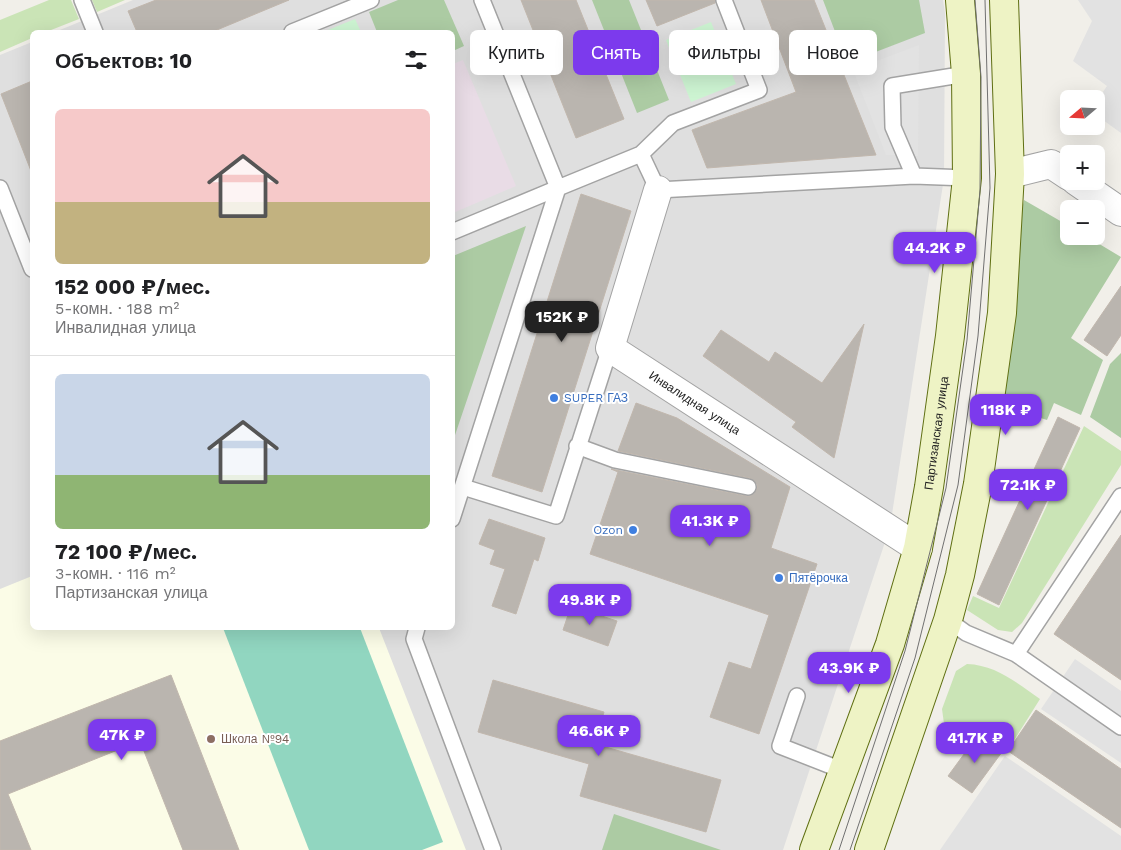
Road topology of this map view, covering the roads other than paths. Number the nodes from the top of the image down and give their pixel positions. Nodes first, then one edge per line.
1 (82, 0) edge
2 (371, 0) edge
3 (482, 0) edge
4 (724, 0) edge
5 (960, 0) edge
6 (1004, 0) edge
7 (94, 30) edge
8 (297, 30) edge
9 (966, 74) junction
10 (641, 154) junction
11 (1060, 170) edge
12 (1010, 174) junction
13 (914, 176) junction
14 (967, 178) junction
15 (0, 188) edge
16 (558, 188) junction
17 (658, 190) junction
18 (1089, 190) edge
19 (1121, 212) edge
20 (455, 231) edge
21 (30, 264) edge
22 (610, 348) junction
23 (577, 446) junction
24 (463, 487) junction
25 (748, 487) dead end
26 (1121, 496) edge
27 (455, 511) edge
28 (918, 548) junction
29 (948, 620) junction
30 (416, 630) edge
31 (1016, 654) junction
32 (797, 696) dead end
33 (1121, 726) edge
34 (844, 771) junction
35 (492, 850) edge
36 (814, 850) edge
37 (869, 850) edge

1 - 7 lane
2 - 8 lane
3 - 16 lane
4 - 10 lane
5 - 9 street, Партизанская улица
6 - 12 street
9 - 13 lane
9 - 14 street, Партизанская улица
10 - 16 lane
10 - 17 lane
11 - 12 street
12 - 29 street
13 - 14 lane
13 - 17 lane
14 - 28 street, Партизанская улица
15 - 21 lane
16 - 20 lane
16 - 24 lane
17 - 22 street
18 - 19 street
22 - 23 lane
22 - 28 street, Инвалидная улица
23 - 24 lane
23 - 25 lane
24 - 27 lane
26 - 31 lane
28 - 34 street, Партизанская улица
29 - 31 lane
29 - 37 street
30 - 35 lane
31 - 33 lane
32 - 34 lane
34 - 36 street, Партизанская улица

